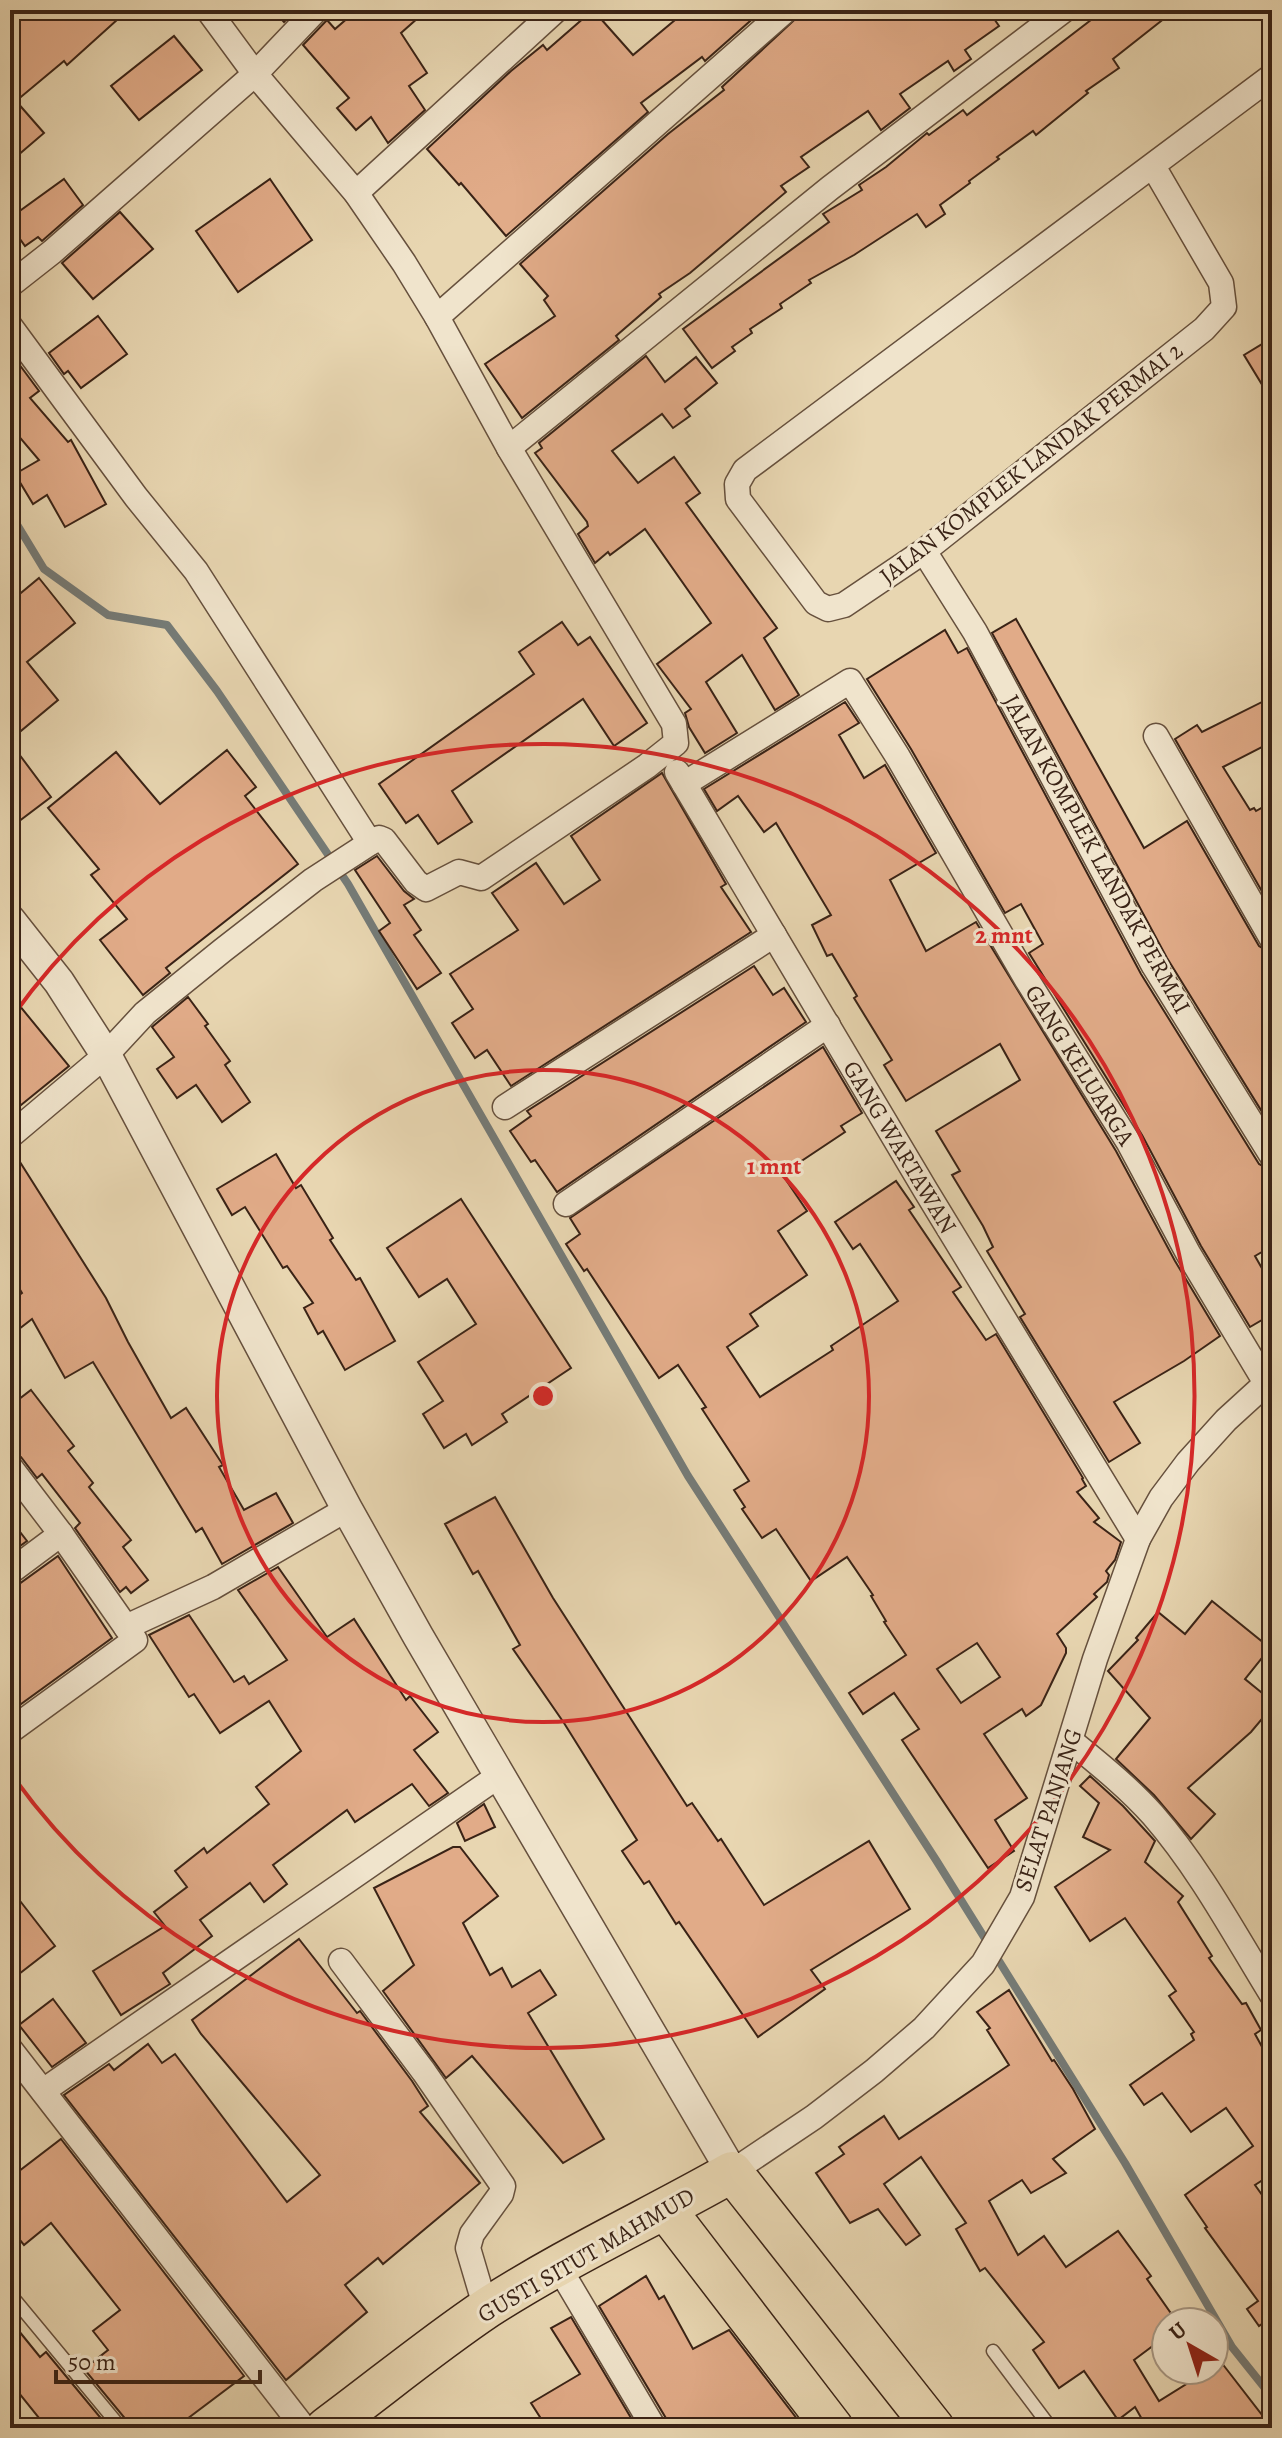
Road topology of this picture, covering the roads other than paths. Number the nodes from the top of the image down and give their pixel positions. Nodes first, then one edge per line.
1 (208, 10) edge
2 (316, 10) edge
3 (556, 10) edge
4 (786, 10) edge
5 (1064, 10) edge
6 (255, 74) junction
7 (1272, 76) edge
8 (1153, 166) junction
9 (356, 193) junction
10 (10, 285) edge
11 (437, 317) junction
12 (10, 326) edge
13 (509, 448) junction
14 (924, 551) junction
15 (1156, 736) dead end
16 (665, 754) junction
17 (684, 784) junction
18 (370, 843) junction
19 (10, 920) edge
20 (774, 935) junction
21 (1272, 939) edge
22 (828, 1025) junction
23 (106, 1055) junction
24 (505, 1107) dead end
25 (10, 1136) edge
26 (1272, 1156) edge
27 (566, 1204) dead end
28 (1269, 1381) edge
29 (10, 1467) edge
30 (347, 1509) junction
31 (61, 1534) junction
32 (1138, 1539) junction
33 (10, 1572) edge
34 (126, 1627) junction
35 (10, 1731) edge
36 (1071, 1741) junction
37 (500, 1775) junction
38 (341, 1961) dead end
39 (1272, 1995) edge
40 (10, 2049) edge
41 (43, 2091) junction
42 (732, 2172) junction
43 (666, 2210) junction
44 (558, 2266) junction
45 (10, 2294) edge
46 (486, 2309) junction
47 (993, 2351) dead end
48 (121, 2428) edge
49 (304, 2428) edge
50 (326, 2428) edge
51 (654, 2428) edge
52 (833, 2428) edge
53 (934, 2428) edge
54 (1051, 2428) edge

1 - 6 street
2 - 6 street
3 - 9 street
4 - 11 street
5 - 13 street
6 - 9 street
6 - 10 street
7 - 8 street, JALAN KOMPLEK LANDAK PERMAI 2
8 - 14 street, JALAN KOMPLEK LANDAK PERMAI 2
8 - 14 street, JALAN KOMPLEK LANDAK PERMAI 2
9 - 11 street
11 - 13 street
12 - 18 street
13 - 16 street
14 - 26 street, JALAN KOMPLEK LANDAK PERMAI
15 - 21 street
16 - 17 street, GANG WARTAWAN
16 - 18 street
17 - 20 street, GANG WARTAWAN
17 - 28 street, GANG KELUARGA
18 - 23 street
19 - 23 street
20 - 22 street, GANG WARTAWAN
20 - 24 street
22 - 27 street
22 - 32 street, GANG WARTAWAN
23 - 25 street
23 - 30 street
28 - 32 street, SELAT PANJANG
29 - 31 street
30 - 34 street
30 - 37 street
31 - 33 street
31 - 34 street
32 - 36 street, SELAT PANJANG
34 - 35 street
36 - 39 street
36 - 42 street, SELAT PANJANG
37 - 41 street
37 - 42 street
38 - 46 street
40 - 41 street
41 - 49 street
42 - 43 highway, GUSTI SITUT MAHMUD
42 - 53 highway
43 - 44 highway, GUSTI SITUT MAHMUD
43 - 52 highway
44 - 46 highway, GUSTI SITUT MAHMUD
44 - 51 street
45 - 48 lane
46 - 50 highway, GUSTI SITUT MAHMUD
47 - 54 lane

